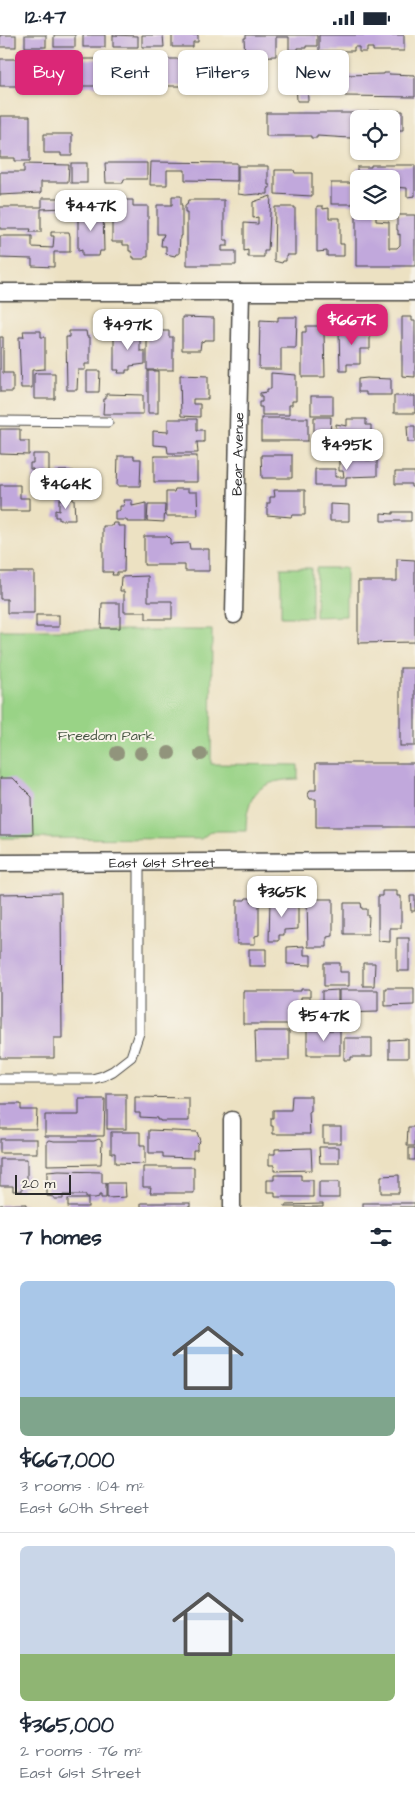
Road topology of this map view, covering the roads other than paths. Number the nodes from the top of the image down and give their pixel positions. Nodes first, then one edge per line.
1 (0, 292) edge
2 (241, 292) junction
3 (415, 292) edge
4 (0, 421) edge
5 (108, 422) dead end
6 (234, 615) dead end
7 (415, 861) edge
8 (0, 863) edge
9 (139, 863) junction
10 (0, 1079) edge
11 (232, 1121) dead end
12 (232, 1207) edge

1 - 2 street
2 - 3 street
2 - 6 street, Bear Avenue
4 - 5 lane
7 - 9 street, East 61st Street
8 - 9 street, East 61st Street
9 - 10 lane
11 - 12 street

